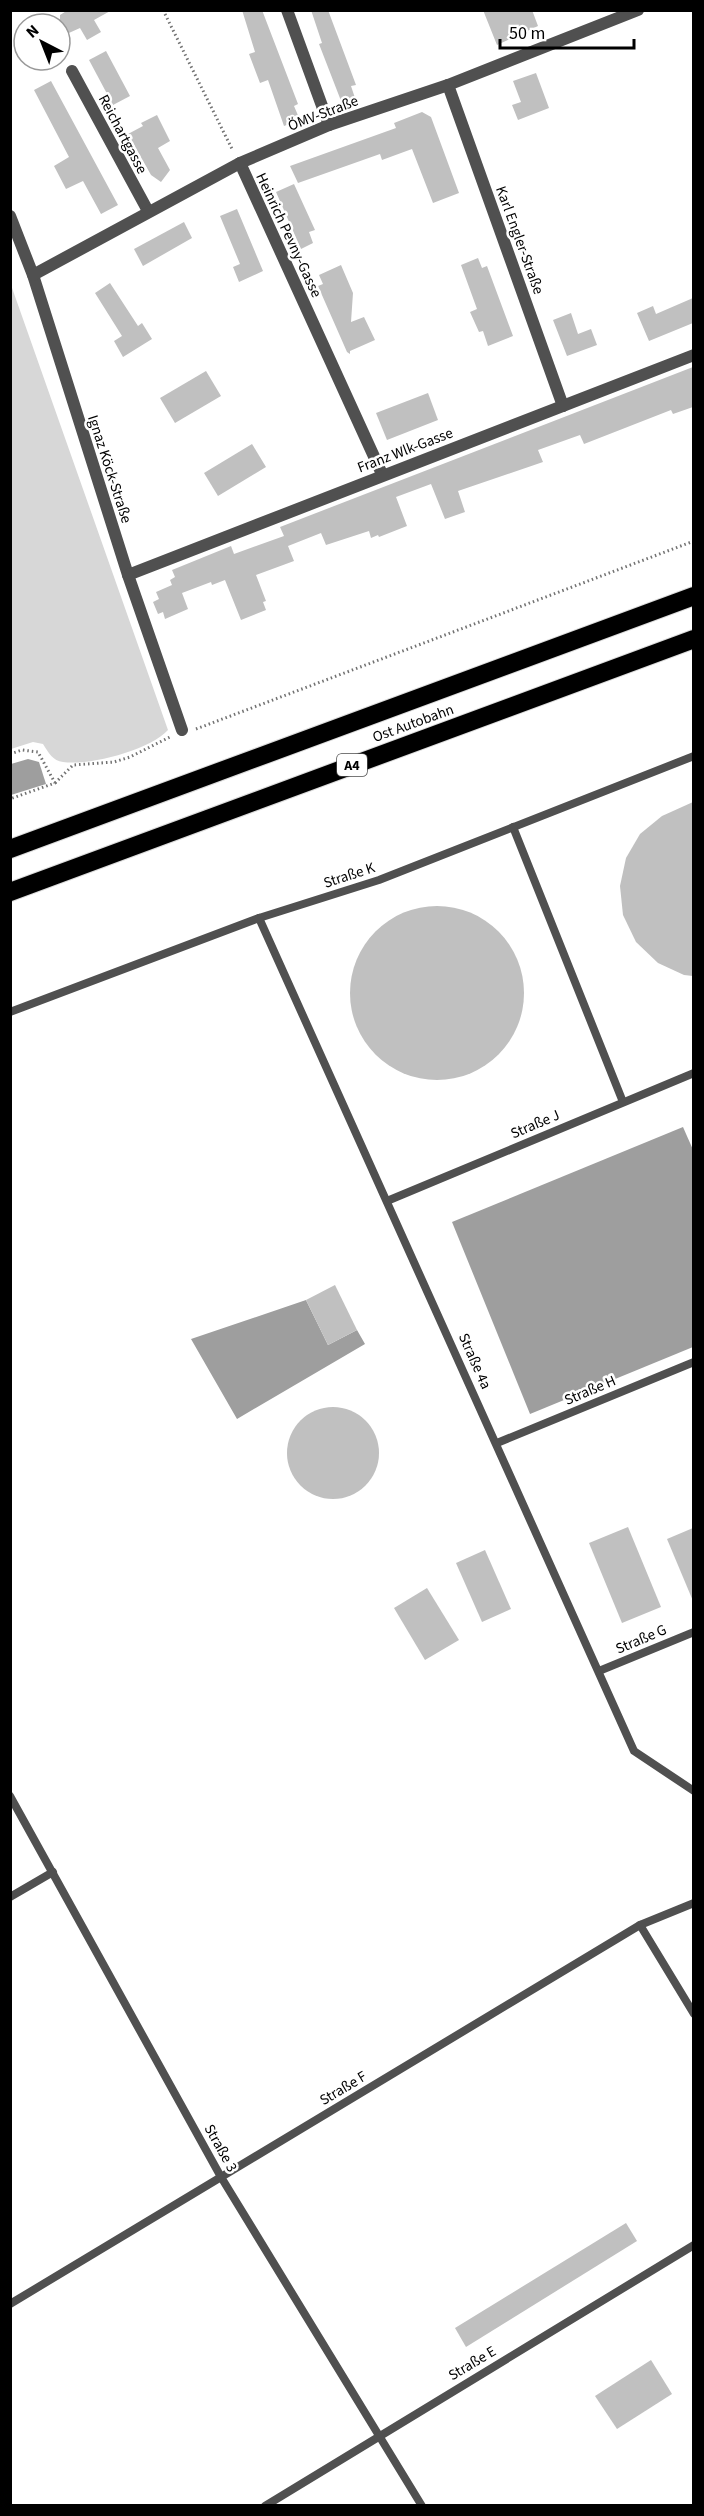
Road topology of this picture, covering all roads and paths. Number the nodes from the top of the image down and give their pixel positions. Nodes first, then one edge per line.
1 (163, 10) edge
2 (287, 10) edge
3 (638, 10) edge
4 (72, 71) dead end
5 (448, 85) junction
6 (329, 125) junction
7 (240, 163) junction
8 (148, 211) junction
9 (10, 216) edge
10 (33, 275) junction
11 (693, 355) edge
12 (563, 406) junction
13 (382, 474) junction
14 (693, 541) edge
15 (128, 575) junction
16 (693, 596) edge
17 (693, 639) edge
18 (182, 730) junction
19 (10, 754) edge
20 (693, 756) edge
21 (55, 783) junction
22 (10, 799) edge
23 (513, 827) junction
24 (10, 849) edge
25 (10, 892) edge
26 (259, 918) junction
27 (10, 1012) edge
28 (693, 1072) edge
29 (623, 1102) junction
30 (387, 1201) junction
31 (693, 1362) edge
32 (497, 1443) junction
33 (693, 1632) edge
34 (599, 1671) junction
35 (693, 1791) edge
36 (10, 1796) edge
37 (53, 1872) junction
38 (10, 1897) edge
39 (693, 1903) edge
40 (640, 1925) junction
41 (693, 2014) edge
42 (221, 2177) junction
43 (693, 2245) edge
44 (10, 2304) edge
45 (379, 2436) junction
46 (265, 2505) edge
47 (422, 2505) edge

1 - 7 path, Heinrich Pevny-Gasse
2 - 6 street
3 - 5 street, ÖMV-Straße
4 - 8 street, Reichartgasse
5 - 6 street, ÖMV-Straße
5 - 12 street, Karl Engler-Straße
6 - 7 street, ÖMV-Straße
7 - 8 street, ÖMV-Straße
7 - 13 street, Heinrich Pevny-Gasse
8 - 10 street, ÖMV-Straße
9 - 10 street, Ignaz Köck-Straße
10 - 15 street, Ignaz Köck-Straße
11 - 12 street, Franz Wlk-Gasse
12 - 13 street, Franz Wlk-Gasse
13 - 15 street, Franz Wlk-Gasse
14 - 18 path
15 - 18 street, Ignaz Köck-Straße
16 - 24 highway, Ost Autobahn
17 - 25 highway, Ost Autobahn / A4
18 - 21 path
19 - 21 path
20 - 23 lane, Straße K
21 - 22 path
23 - 26 lane, Straße K
23 - 29 lane
26 - 27 lane, Straße K
26 - 30 lane, Straße 4a
28 - 29 lane, Straße J
29 - 30 lane, Straße J
30 - 32 lane, Straße 4a
31 - 32 lane, Straße H
32 - 34 lane, Straße 4a
33 - 34 lane, Straße G
34 - 35 lane, Straße 4a
36 - 37 lane, Straße 3
37 - 38 lane
37 - 42 lane, Straße 3
39 - 40 lane, Straße F
40 - 41 lane
40 - 42 lane, Straße F
42 - 44 lane, Straße F
42 - 45 lane, Straße 3
43 - 45 lane, Straße E
45 - 46 lane, Straße E
45 - 47 lane, Straße 3

